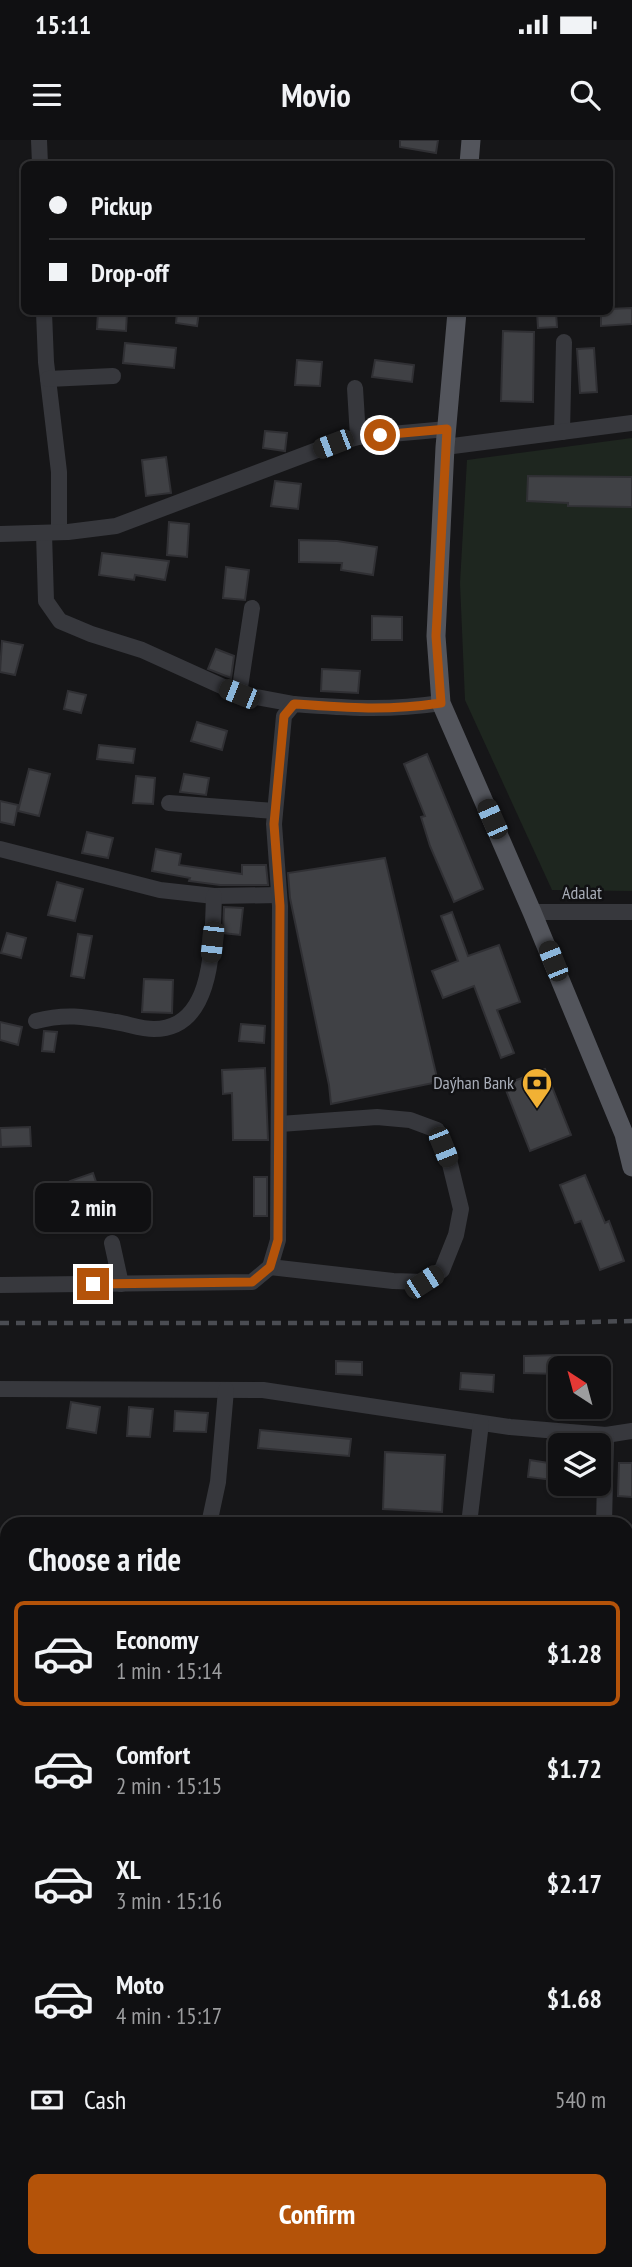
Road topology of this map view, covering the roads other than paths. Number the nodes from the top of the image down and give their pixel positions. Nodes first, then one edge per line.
1 (39, 140) edge
2 (471, 140) edge
3 (40, 161) edge
4 (469, 161) edge
5 (44, 315) edge
6 (457, 315) edge
7 (564, 342) dead end
8 (113, 376) dead end
9 (48, 379) junction
10 (355, 388) dead end
11 (632, 423) edge
12 (562, 432) junction
13 (358, 437) junction
14 (446, 438) junction
15 (52, 532) junction
16 (0, 534) edge
17 (252, 608) dead end
18 (239, 694) junction
19 (441, 703) junction
20 (294, 704) junction
21 (169, 803) dead end
22 (275, 811) junction
23 (0, 849) edge
24 (279, 895) junction
25 (214, 896) junction
26 (533, 912) junction
27 (632, 912) edge
28 (36, 1021) dead end
29 (280, 1124) junction
30 (628, 1141) edge
31 (632, 1167) edge
32 (112, 1243) dead end
33 (270, 1267) junction
34 (121, 1284) junction
35 (0, 1285) edge
36 (0, 1389) edge
37 (226, 1390) junction
38 (481, 1423) junction
39 (632, 1431) edge
40 (585, 1433) edge
41 (611, 1434) edge
42 (605, 1496) edge
43 (210, 1517) edge
44 (470, 1517) edge
45 (604, 1517) edge

1 - 3 street
2 - 4 main road
5 - 9 street
6 - 14 main road
7 - 12 street
8 - 9 street
9 - 15 street
10 - 13 street
11 - 12 street
12 - 14 street
13 - 14 street
13 - 15 street
14 - 19 main road
15 - 16 street
15 - 18 street
17 - 18 street
18 - 20 street
19 - 20 street
19 - 26 main road
20 - 22 street
21 - 22 street
22 - 24 street
23 - 25 street
24 - 25 street
24 - 29 street
25 - 28 street
26 - 27 street, Adalat
26 - 30 main road
29 - 33 street
29 - 33 street
30 - 31 main road
32 - 34 street
33 - 34 street
34 - 35 street
36 - 37 street
37 - 38 street
37 - 43 street
38 - 40 street
38 - 44 street
39 - 41 street
42 - 45 street

